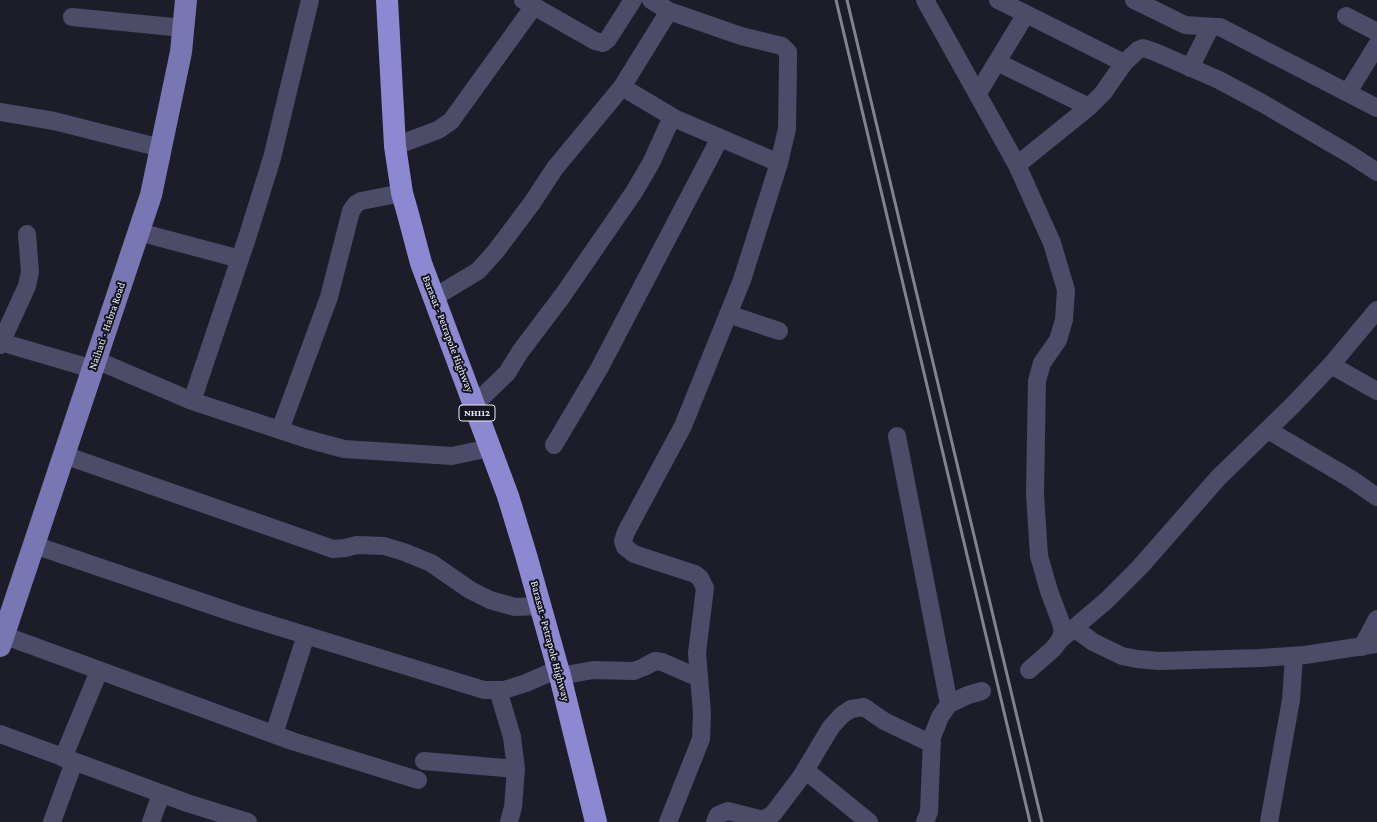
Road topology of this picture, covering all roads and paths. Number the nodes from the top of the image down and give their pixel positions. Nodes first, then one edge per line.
1 (186, 0) edge
2 (310, 0) edge
3 (387, 0) edge
4 (633, 0) edge
5 (651, 0) edge
6 (925, 0) edge
7 (1134, 0) edge
8 (1004, 1) edge
9 (529, 3) edge
10 (669, 11) junction
11 (1026, 14) junction
12 (1346, 16) dead end
13 (72, 17) dead end
14 (1214, 26) junction
15 (183, 28) junction
16 (1377, 32) edge
17 (1377, 45) edge
18 (997, 62) junction
19 (1124, 63) junction
20 (1190, 68) junction
21 (622, 87) junction
22 (1348, 92) junction
23 (978, 93) junction
24 (1089, 107) junction
25 (1377, 108) edge
26 (0, 112) edge
27 (672, 117) junction
28 (720, 138) junction
29 (395, 146) junction
30 (161, 148) junction
31 (779, 163) junction
32 (1016, 165) junction
33 (1377, 172) edge
34 (402, 193) junction
35 (139, 232) junction
36 (27, 234) dead end
37 (240, 259) junction
38 (433, 298) junction
39 (1377, 310) edge
40 (728, 314) junction
41 (779, 331) dead end
42 (0, 343) edge
43 (94, 365) junction
44 (1331, 365) junction
45 (1377, 391) edge
46 (192, 401) junction
47 (474, 405) junction
48 (280, 430) junction
49 (1268, 430) junction
50 (897, 436) dead end
51 (554, 445) dead end
52 (490, 448) junction
53 (64, 455) junction
54 (1377, 497) edge
55 (34, 545) junction
56 (541, 606) junction
57 (1377, 619) edge
58 (1074, 628) junction
59 (306, 635) junction
60 (1060, 640) junction
61 (2, 641) edge
62 (1370, 645) edge
63 (1294, 656) junction
64 (98, 670) junction
65 (1029, 670) dead end
66 (559, 672) junction
67 (699, 678) junction
68 (498, 690) junction
69 (982, 691) dead end
70 (949, 704) junction
71 (0, 734) edge
72 (274, 734) junction
73 (932, 744) junction
74 (69, 760) junction
75 (424, 761) dead end
76 (516, 769) junction
77 (805, 770) junction
78 (418, 780) dead end
79 (161, 794) junction
80 (762, 821) edge
81 (52, 822) edge
82 (151, 822) edge
83 (248, 822) edge
84 (509, 822) edge
85 (596, 822) edge
86 (668, 822) edge
87 (715, 822) edge
88 (869, 822) edge
89 (925, 822) edge
90 (1269, 822) edge

1 - 15 main road, Naihati - Habra Road
2 - 37 street
3 - 29 highway, Barasat - Petrapole Highway / NH112
4 - 9 street
5 - 10 street
6 - 23 street
7 - 14 street
8 - 11 street
9 - 29 street
10 - 21 street
10 - 31 street
11 - 18 street
11 - 19 street
12 - 16 street
13 - 15 street
14 - 20 street
14 - 22 street
15 - 30 main road, Naihati - Habra Road
17 - 22 street
18 - 23 street
18 - 24 street
19 - 20 street
19 - 24 street
20 - 33 street
21 - 27 street
21 - 38 street
22 - 25 street
23 - 32 street
24 - 32 street
26 - 30 street
27 - 28 street
27 - 47 street
28 - 31 street
28 - 51 street
29 - 34 highway, Barasat - Petrapole Highway / NH112
30 - 35 main road, Naihati - Habra Road
31 - 40 street
32 - 60 street
34 - 38 highway, Barasat - Petrapole Highway / NH112
34 - 48 street
35 - 37 street
35 - 43 main road, Naihati - Habra Road
36 - 42 street
37 - 46 street
38 - 47 highway, Barasat - Petrapole Highway / NH112
39 - 44 street
40 - 41 street
40 - 67 street
42 - 43 street
43 - 46 street
43 - 53 main road, Naihati - Habra Road
44 - 45 street
44 - 49 street
46 - 48 street
47 - 52 highway, Barasat - Petrapole Highway / NH112
48 - 52 street
49 - 54 street
49 - 58 street
50 - 70 street
52 - 56 highway, Barasat - Petrapole Highway / NH112
53 - 55 main road, Naihati - Habra Road
53 - 56 street
55 - 59 street
55 - 61 main road, Naihati - Habra Road
56 - 66 highway, Barasat - Petrapole Highway / NH112
57 - 62 street
58 - 60 street
58 - 63 street
59 - 68 street
59 - 72 street
60 - 65 street
61 - 64 street
62 - 63 street
63 - 90 street
64 - 72 street
64 - 74 street
66 - 67 street
66 - 68 street
66 - 85 highway, Barasat - Petrapole Highway / NH112
67 - 86 street
68 - 76 street
69 - 70 street
70 - 73 street
71 - 74 street
72 - 78 street
73 - 77 street
73 - 89 street
74 - 79 street
74 - 81 street
75 - 76 street
76 - 84 street
77 - 80 street
77 - 88 street
79 - 82 street
79 - 83 street
80 - 87 street

